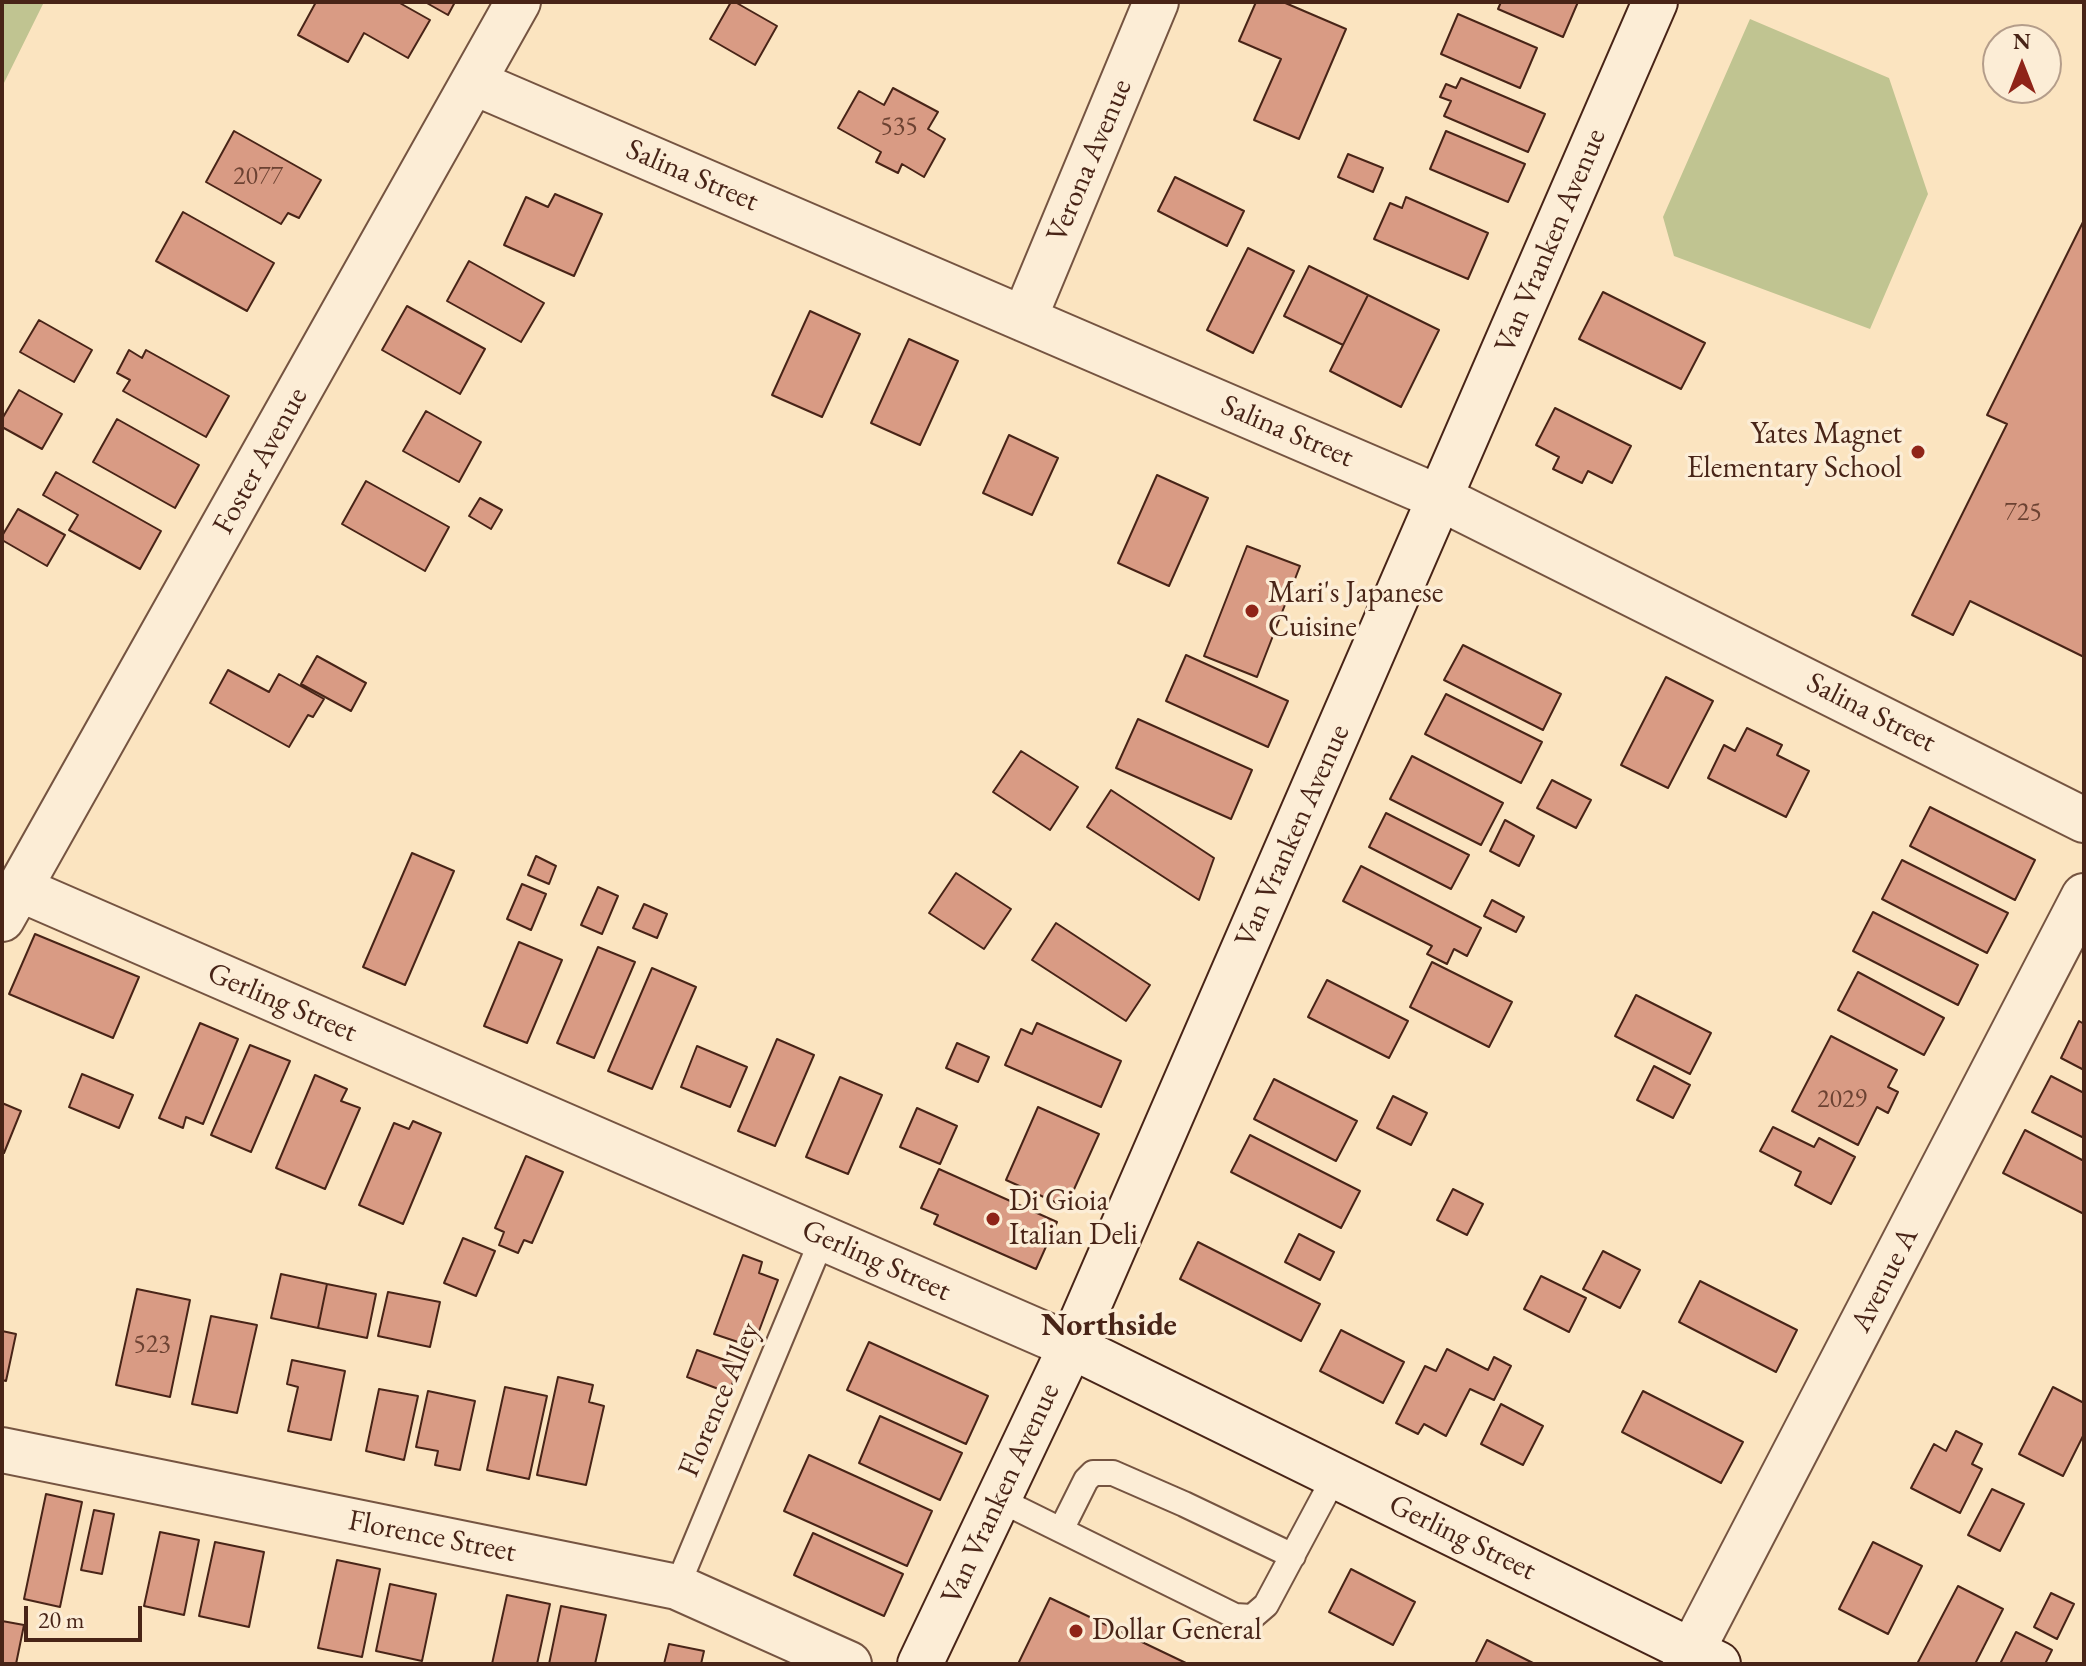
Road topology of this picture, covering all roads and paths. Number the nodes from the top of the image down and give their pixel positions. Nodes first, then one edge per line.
1 (518, 2) edge
2 (1156, 2) edge
3 (1655, 2) edge
4 (473, 82) junction
5 (1024, 319) junction
6 (1440, 498) junction
7 (2084, 820) edge
8 (2084, 896) edge
9 (11, 904) edge
10 (823, 1237) junction
11 (1071, 1346) junction
12 (2, 1450) edge
13 (1335, 1476) junction
14 (998, 1499) junction
15 (1061, 1530) junction
16 (1293, 1556) junction
17 (677, 1587) junction
18 (1698, 1660) edge
19 (849, 1664) edge
20 (920, 1664) edge

1 - 4 street, Foster Avenue
2 - 5 street, Verona Avenue
3 - 6 street, Van Vranken Avenue
4 - 5 street, Salina Street
4 - 9 street, Foster Avenue
5 - 6 street, Salina Street
6 - 7 street, Salina Street
6 - 11 street, Van Vranken Avenue
8 - 18 street, Avenue A
9 - 10 street, Gerling Street
10 - 11 street, Gerling Street
10 - 17 lane, Florence Alley
11 - 13 street, Gerling Street
11 - 14 street, Van Vranken Avenue
12 - 17 street, Florence Street
13 - 16 lane
13 - 18 street, Gerling Street
14 - 15 lane
14 - 20 street, Van Vranken Avenue
15 - 16 lane
15 - 16 lane
17 - 19 street, Florence Street

